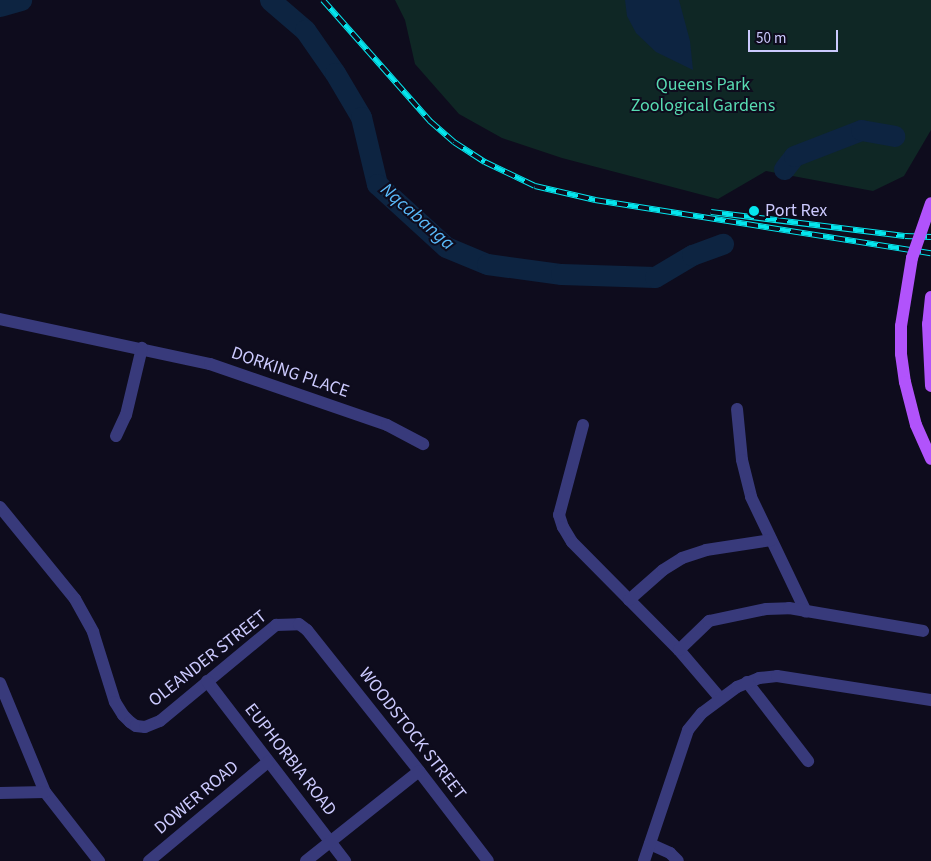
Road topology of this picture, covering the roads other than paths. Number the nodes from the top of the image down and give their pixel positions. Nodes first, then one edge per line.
1 (931, 203) edge
2 (931, 297) edge
3 (0, 318) edge
4 (142, 348) junction
5 (931, 386) edge
6 (737, 409) dead end
7 (583, 425) dead end
8 (116, 436) dead end
9 (423, 444) dead end
10 (931, 459) edge
11 (0, 507) edge
12 (771, 540) junction
13 (629, 600) junction
14 (806, 612) junction
15 (307, 630) joint
16 (923, 631) dead end
17 (679, 650) junction
18 (207, 681) junction
19 (746, 682) junction
20 (0, 683) edge
21 (720, 698) junction
22 (931, 700) edge
23 (808, 761) dead end
24 (268, 762) junction
25 (419, 771) junction
26 (45, 792) junction
27 (0, 793) edge
28 (330, 842) junction
29 (650, 844) junction
30 (99, 861) edge
31 (149, 861) edge
32 (306, 861) edge
33 (345, 861) edge
34 (488, 861) edge
35 (644, 861) edge
36 (678, 861) edge

1 - 10 main road, bridge
2 - 5 main road
3 - 4 street, DORKING PLACE
4 - 8 street
4 - 9 street, DORKING PLACE
6 - 12 street
7 - 13 street
11 - 18 street, OLEANDER STREET
12 - 13 street
12 - 14 street
13 - 17 street
14 - 16 street
14 - 17 street
15 - 18 street, OLEANDER STREET
15 - 25 street, WOODSTOCK STREET
17 - 21 street
18 - 24 street, EUPHORBIA ROAD
19 - 21 street
19 - 22 street
19 - 23 street
20 - 26 street
21 - 29 street
24 - 28 street, EUPHORBIA ROAD
24 - 31 street, DOWER ROAD
25 - 28 street
25 - 34 street, WOODSTOCK STREET
26 - 27 street
26 - 30 street
28 - 32 street
28 - 33 street, EUPHORBIA ROAD
29 - 35 street
29 - 36 street

